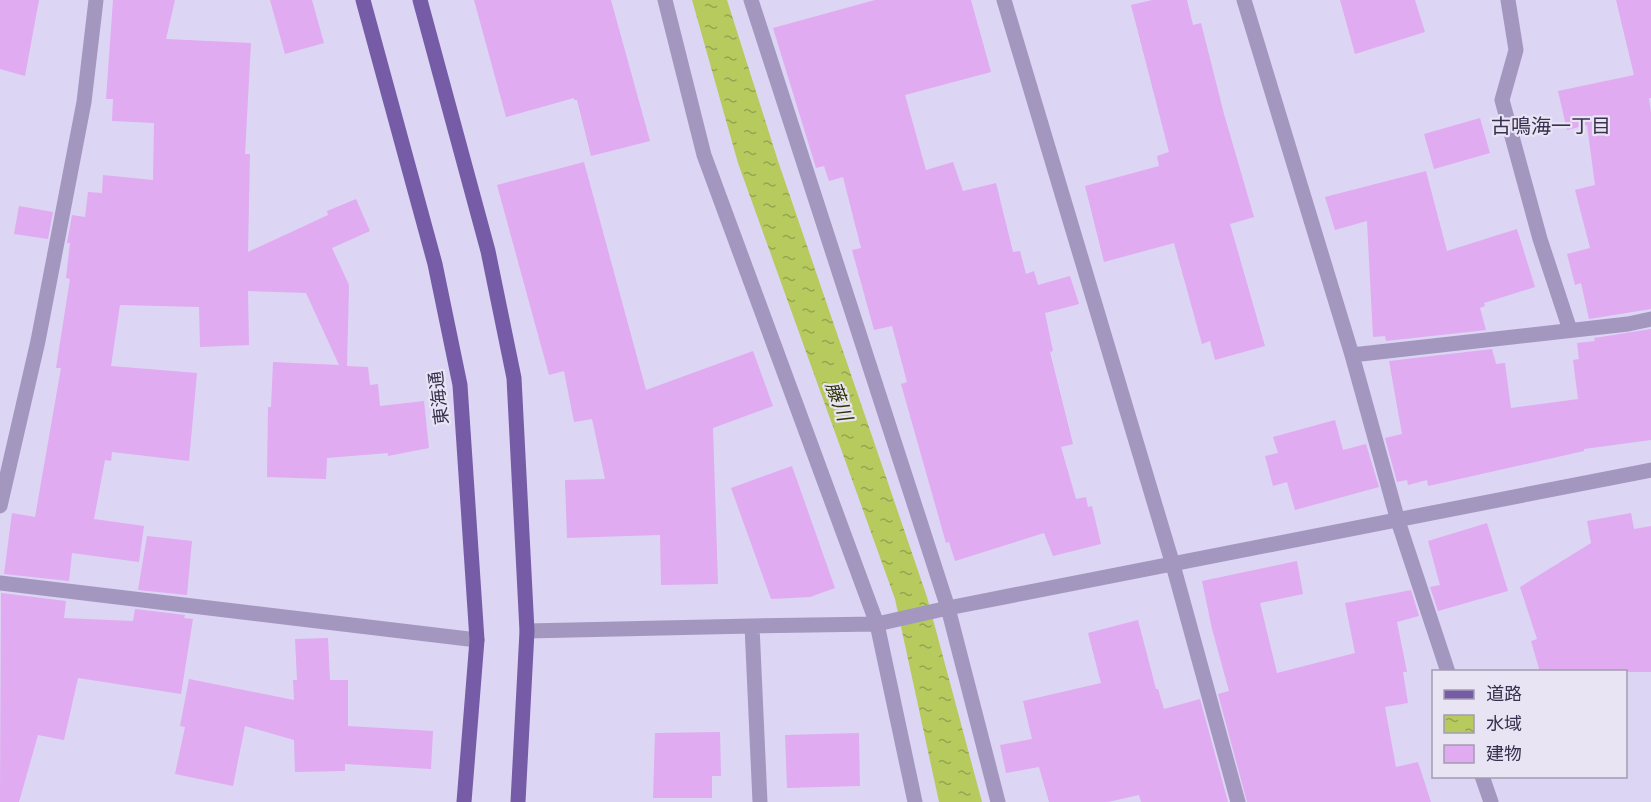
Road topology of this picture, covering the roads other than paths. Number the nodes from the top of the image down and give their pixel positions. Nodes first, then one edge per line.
1 (96, 0) edge
2 (363, 0) edge
3 (420, 0) edge
4 (665, 0) edge
5 (751, 0) edge
6 (1004, 0) edge
7 (1244, 0) edge
8 (1508, 0) edge
9 (1651, 320) edge
10 (1570, 330) junction
11 (1352, 355) junction
12 (1651, 470) edge
13 (0, 506) edge
14 (1398, 520) junction
15 (1173, 565) junction
16 (0, 583) edge
17 (942, 610) junction
18 (883, 623) junction
19 (752, 626) junction
20 (527, 631) junction
21 (477, 640) junction
22 (1447, 670) edge
23 (1482, 778) edge
24 (464, 802) edge
25 (518, 802) edge
26 (760, 802) edge
27 (915, 802) edge
28 (998, 802) edge
29 (1238, 802) edge
30 (1491, 802) edge

1 - 13 street
2 - 21 main road, 東海通
3 - 20 main road
4 - 18 street
5 - 17 street
6 - 15 street
7 - 11 street
8 - 10 street
9 - 10 street
10 - 11 street
11 - 14 street
12 - 14 street
14 - 15 street
14 - 22 street
15 - 17 street
15 - 29 street
16 - 21 street
17 - 18 street
17 - 28 street
18 - 19 street
18 - 27 street
19 - 20 street
19 - 26 street
20 - 25 main road
21 - 24 main road, 東海通
23 - 30 street

